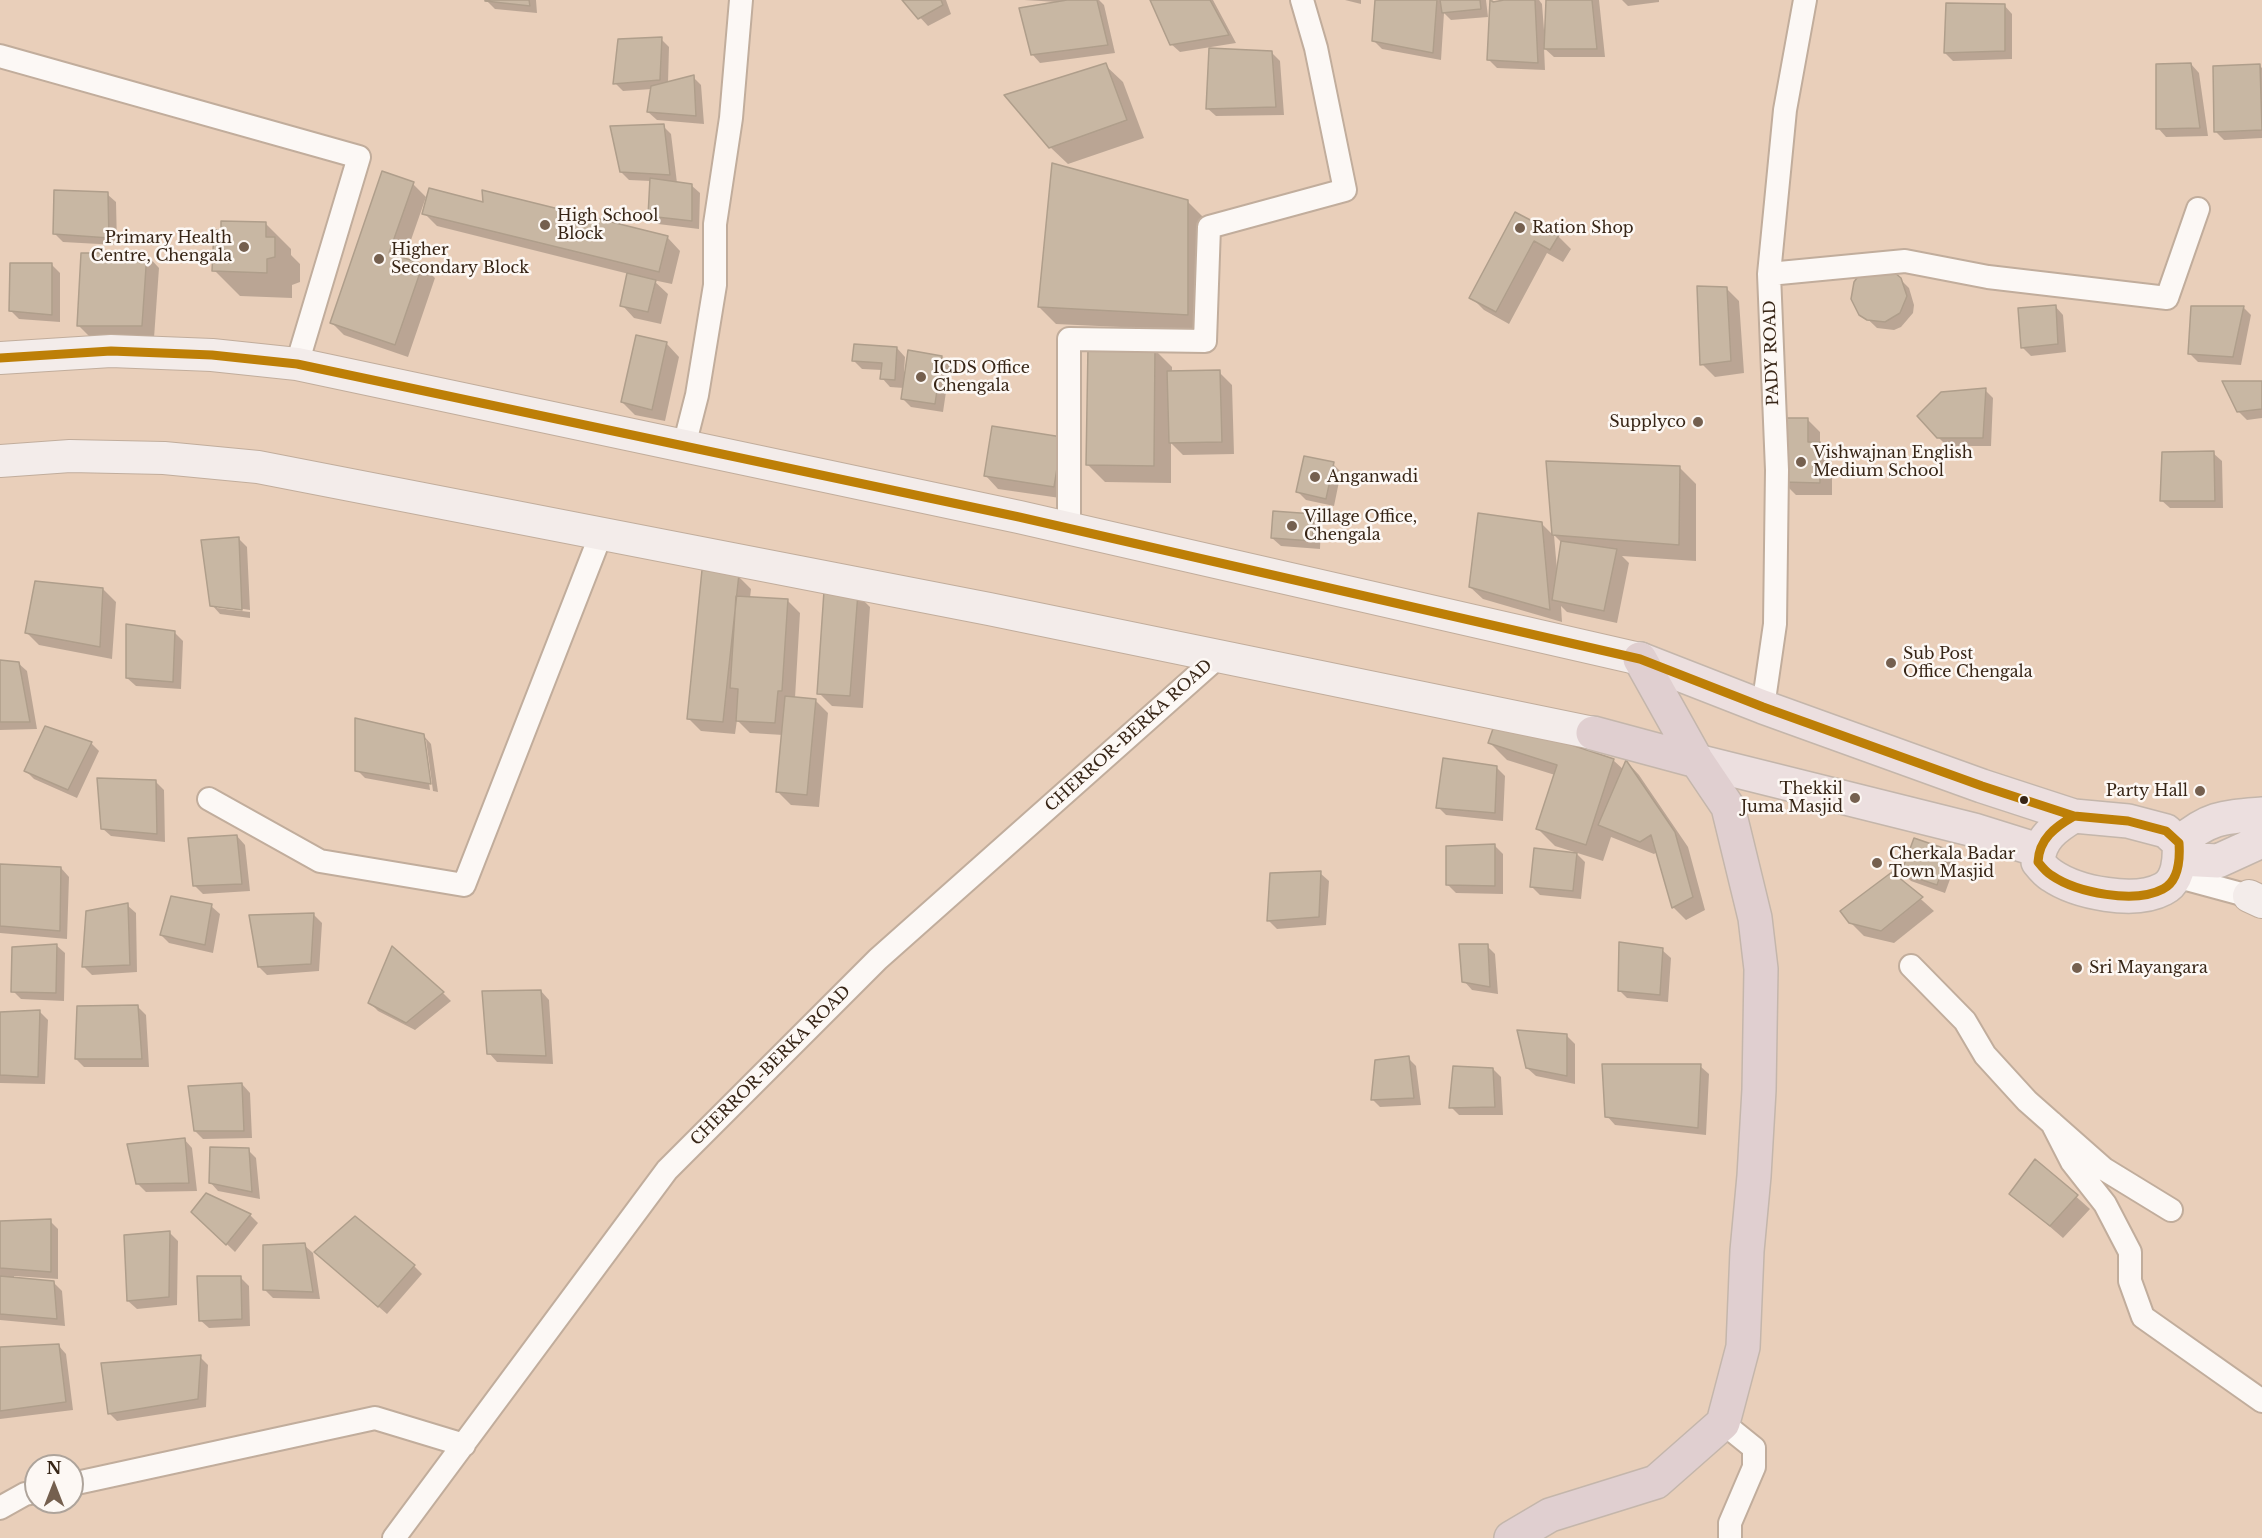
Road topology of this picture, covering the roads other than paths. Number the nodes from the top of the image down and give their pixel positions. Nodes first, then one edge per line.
1 (741, 0) edge
2 (1302, 0) edge
3 (1805, 0) edge
4 (0, 56) edge
5 (2198, 209) dead end
6 (1769, 274) junction
7 (0, 358) edge
8 (297, 364) junction
9 (684, 446) junction
10 (0, 461) edge
11 (1069, 528) junction
12 (601, 534) junction
13 (1218, 657) junction
14 (1640, 659) junction
15 (1763, 707) junction
16 (1593, 733) joint
17 (1697, 760) junction
18 (209, 799) dead end
19 (2262, 814) edge
20 (2074, 816) junction
21 (2262, 841) edge
22 (2038, 850) junction
23 (2178, 859) junction
24 (2256, 899) edge
25 (1911, 966) dead end
26 (2052, 1123) junction
27 (2171, 1210) dead end
28 (2262, 1401) edge
29 (1723, 1423) junction
30 (464, 1445) junction
31 (84, 1481) edge
32 (24, 1495) edge
33 (0, 1508) edge
34 (394, 1538) edge
35 (1511, 1538) edge
36 (1730, 1538) edge

1 - 9 street
2 - 11 street
3 - 6 street, PADY ROAD
4 - 8 street
5 - 6 street
6 - 15 street, PADY ROAD
7 - 8 street
8 - 9 street
9 - 11 street
10 - 12 street
11 - 14 street
12 - 13 street
12 - 18 street
13 - 16 street
13 - 30 street, CHERROR-BERKA ROAD
14 - 15 main road
14 - 17 highway
15 - 20 main road
16 - 17 highway
17 - 22 main road
17 - 29 highway
19 - 23 main road
20 - 22 main road
20 - 23 main road
21 - 23 main road
22 - 23 main road
23 - 24 street
25 - 26 street
26 - 27 street
26 - 28 street
29 - 35 highway
29 - 36 street
30 - 31 street
30 - 34 street, CHERROR-BERKA ROAD
32 - 33 street

